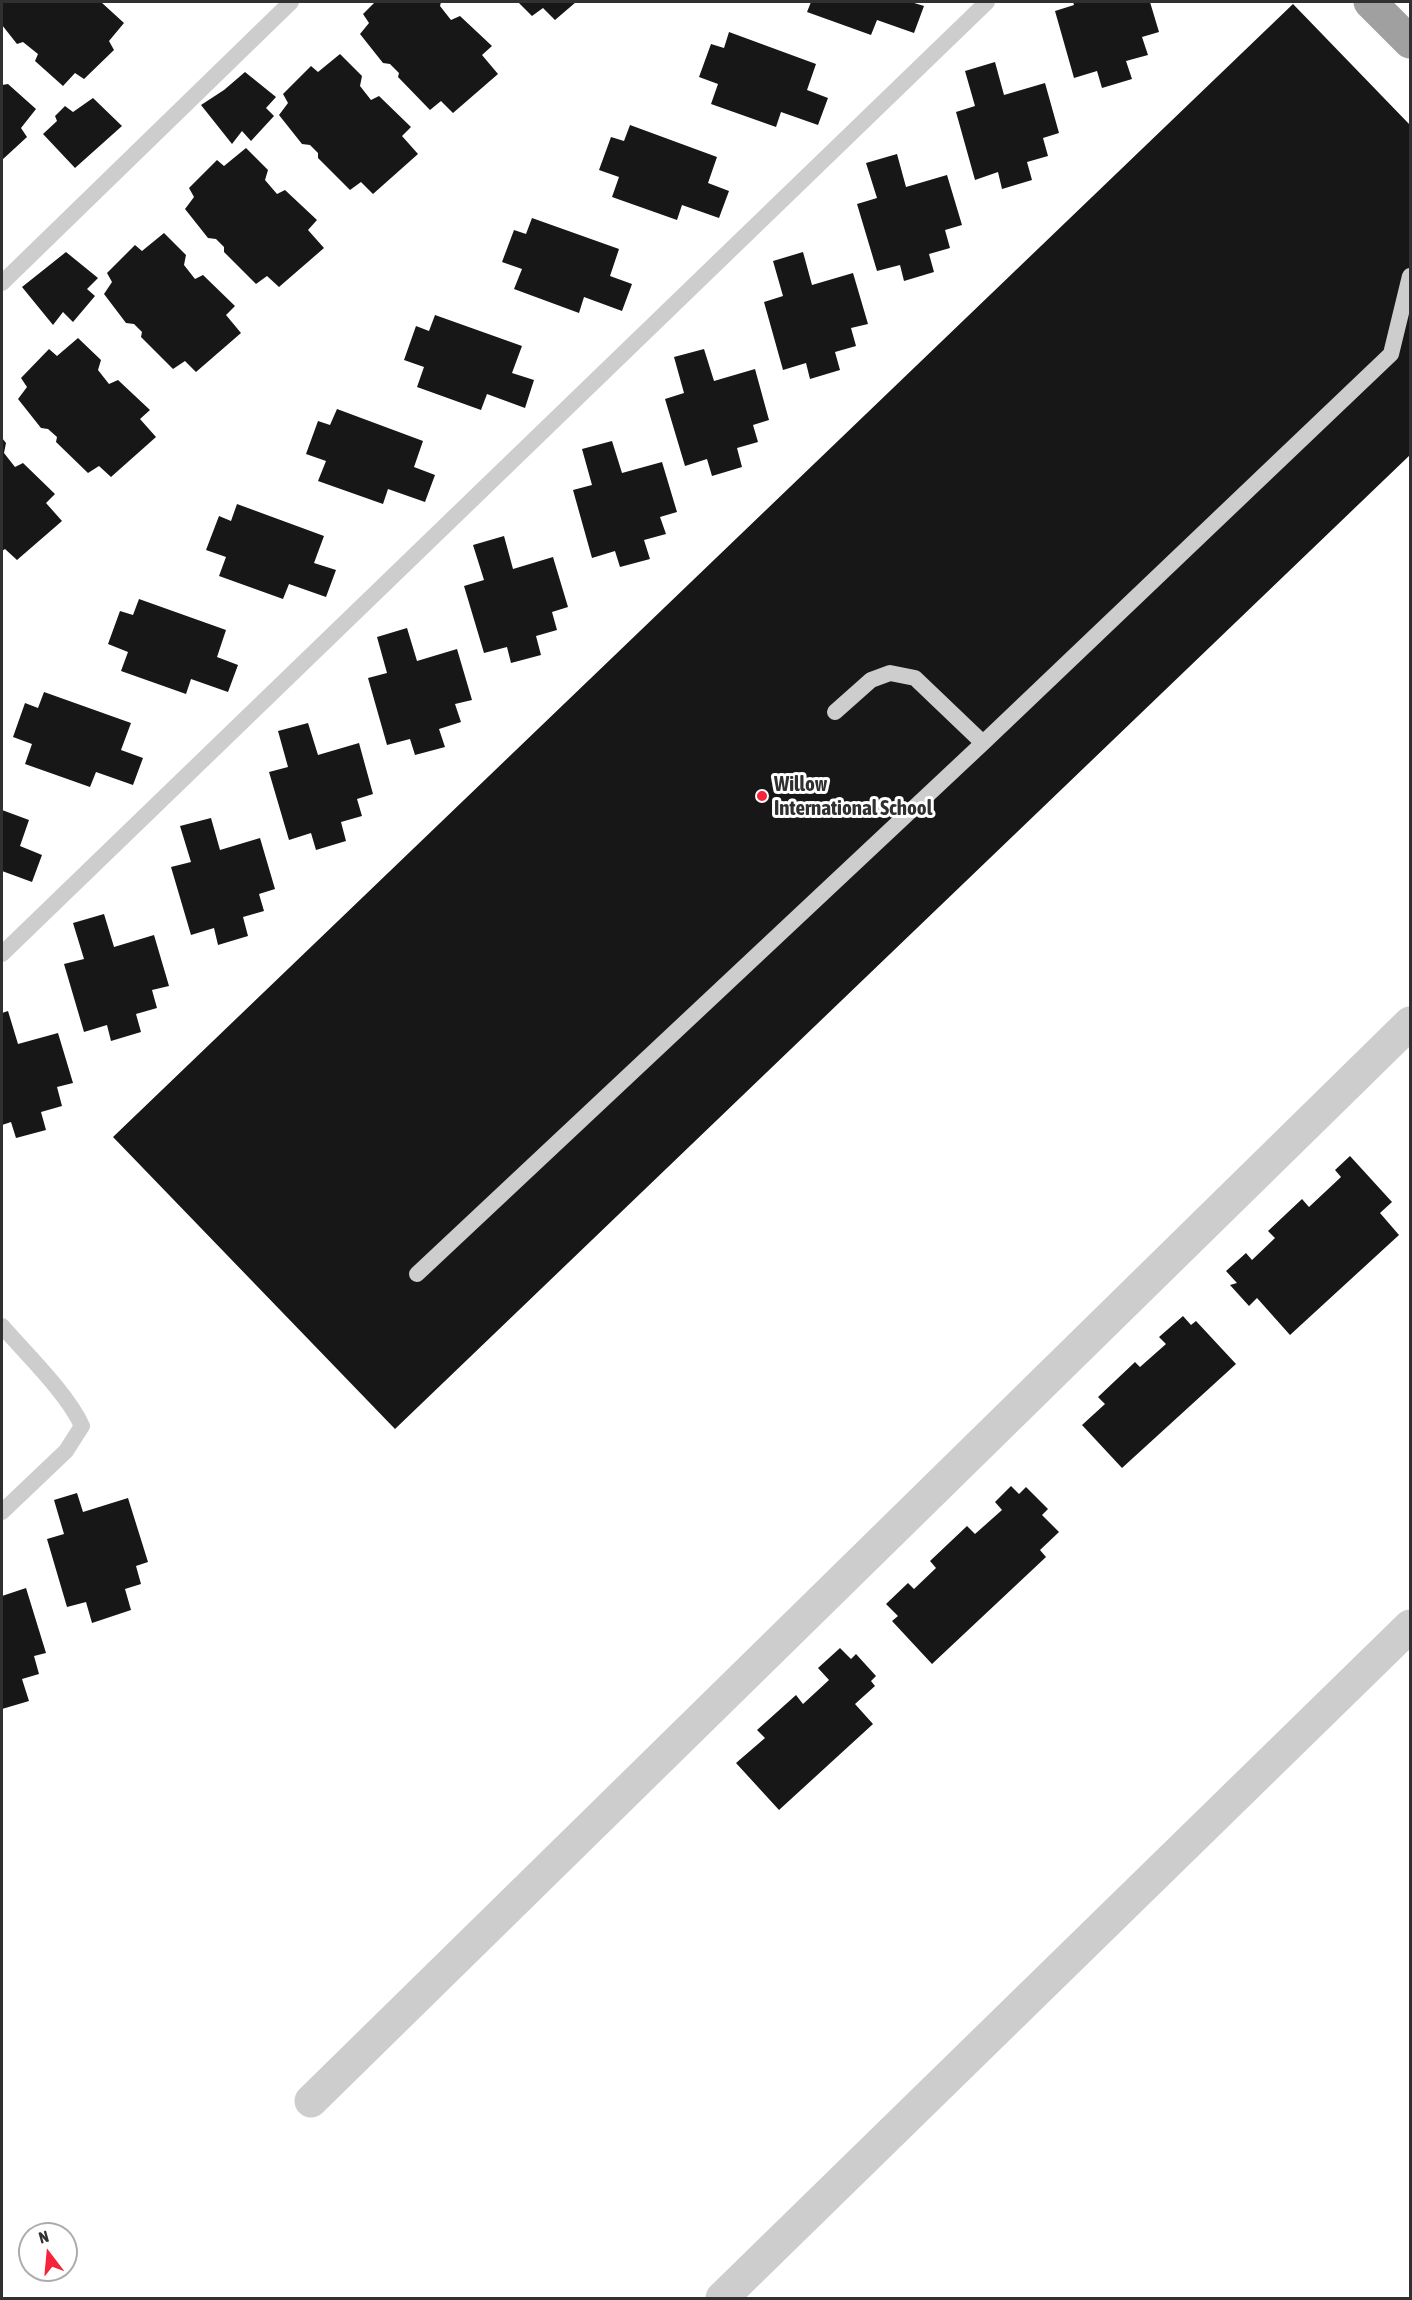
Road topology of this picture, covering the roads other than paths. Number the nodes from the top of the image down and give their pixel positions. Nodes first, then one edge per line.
1 (291, 2) edge
2 (987, 2) edge
3 (1370, 2) edge
4 (1410, 42) edge
5 (1410, 276) edge
6 (2, 283) edge
7 (835, 712) dead end
8 (983, 743) junction
9 (2, 954) edge
10 (1410, 1023) edge
11 (417, 1274) dead end
12 (2, 1326) edge
13 (2, 1512) edge
14 (1410, 1626) edge
15 (311, 2101) dead end
16 (722, 2298) edge

1 - 6 lane
2 - 9 lane
3 - 4 highway
5 - 8 lane
7 - 8 lane
8 - 11 lane
10 - 15 street
12 - 13 lane
14 - 16 street

